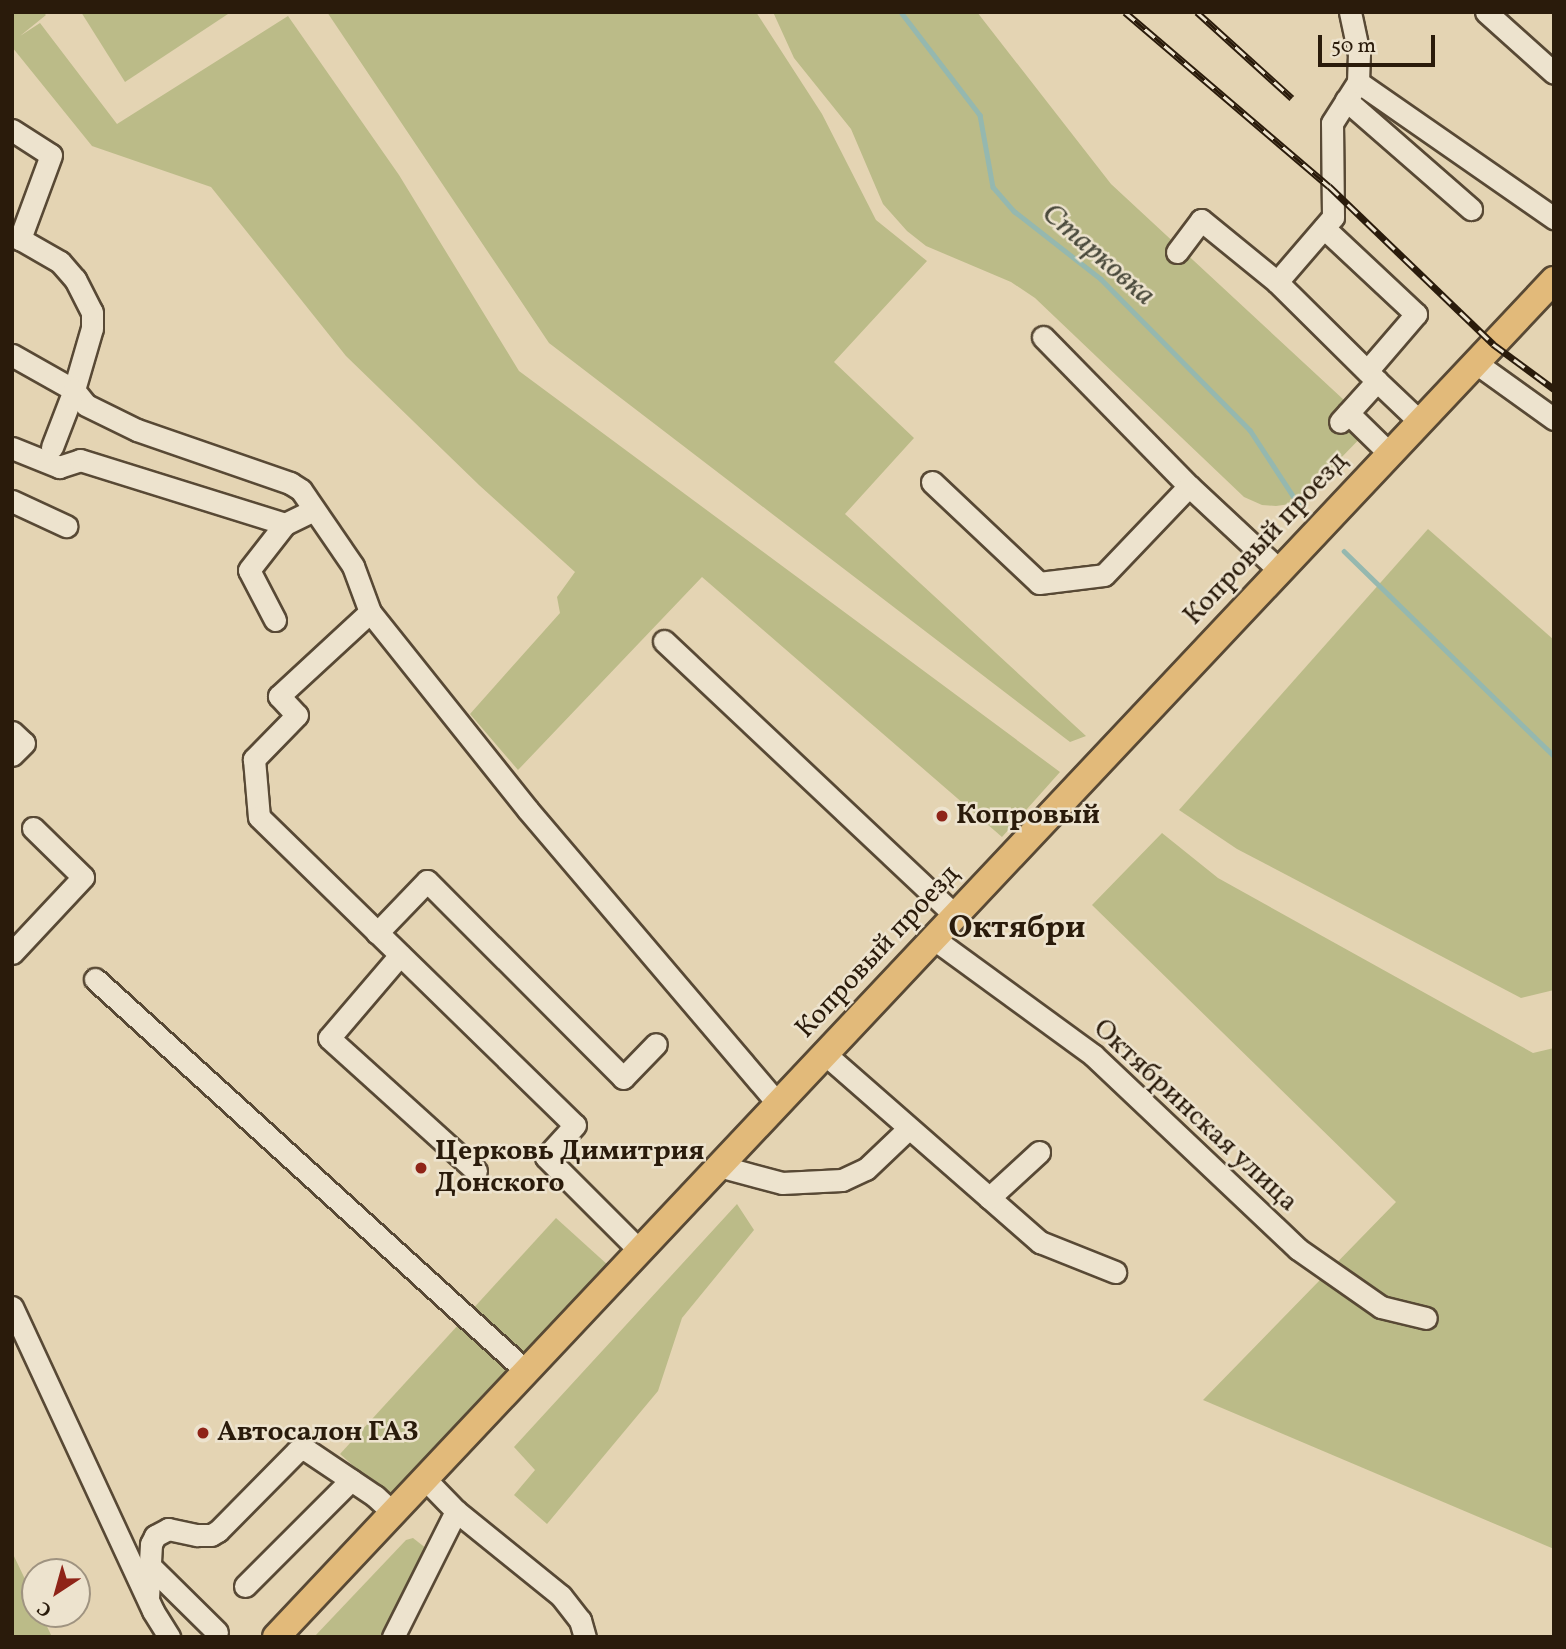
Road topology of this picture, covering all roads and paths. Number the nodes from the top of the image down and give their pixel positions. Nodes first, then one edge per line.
1 (1350, 12) edge
2 (1486, 12) edge
3 (1554, 73) edge
4 (1358, 82) junction
5 (1346, 100) junction
6 (12, 130) edge
7 (1471, 209) dead end
8 (1554, 218) edge
9 (1324, 228) junction
10 (16, 237) edge
11 (1177, 252) dead end
12 (1554, 280) edge
13 (1277, 282) junction
14 (1043, 337) dead end
15 (12, 355) edge
16 (1476, 363) junction
17 (1372, 376) junction
18 (74, 390) junction
19 (1554, 419) edge
20 (1420, 422) junction
21 (52, 447) dead end
22 (12, 448) edge
23 (1390, 454) junction
24 (932, 482) dead end
25 (1189, 486) junction
26 (12, 501) edge
27 (314, 510) junction
28 (285, 524) junction
29 (66, 526) dead end
30 (1280, 571) junction
31 (370, 612) junction
32 (275, 620) dead end
33 (664, 640) dead end
34 (12, 732) edge
35 (12, 755) edge
36 (33, 828) dead end
37 (956, 915) junction
38 (377, 933) junction
39 (934, 939) junction
40 (12, 953) edge
41 (400, 955) junction
42 (95, 979) dead end
43 (656, 1044) dead end
44 (825, 1054) junction
45 (778, 1104) junction
46 (908, 1129) junction
47 (1039, 1152) dead end
48 (719, 1166) junction
49 (476, 1171) dead end
50 (989, 1198) junction
51 (639, 1251) junction
52 (1115, 1272) dead end
53 (12, 1307) edge
54 (1426, 1318) dead end
55 (526, 1371) junction
56 (425, 1479) junction
57 (351, 1480) junction
58 (456, 1511) junction
59 (393, 1513) junction
60 (150, 1566) junction
61 (245, 1586) dead end
62 (148, 1600) junction
63 (217, 1632) dead end
64 (169, 1637) edge
65 (276, 1637) edge
66 (393, 1637) edge
67 (585, 1637) edge

1 - 4 street
2 - 3 street
4 - 5 street
4 - 8 street
5 - 7 street
5 - 9 street
6 - 10 street
9 - 13 street
9 - 17 street
10 - 18 street
11 - 13 street
12 - 16 main road, Копровый проезд
13 - 17 street
14 - 25 street
15 - 18 street
16 - 19 street
16 - 20 main road, Копровый проезд
17 - 20 street
17 - 23 street
18 - 21 street
18 - 27 street
20 - 23 main road, Копровый проезд
22 - 28 street
23 - 30 main road, Копровый проезд
24 - 25 street
25 - 30 street
26 - 29 street
27 - 28 street
27 - 31 street
28 - 32 street
30 - 37 main road, Копровый проезд
31 - 38 street
31 - 45 street
33 - 37 street
34 - 35 street
36 - 40 street
37 - 39 main road, Копровый проезд
38 - 41 street
38 - 43 street
39 - 44 main road, Копровый проезд
39 - 54 street, Октябринская улица
41 - 49 street
41 - 51 street
42 - 55 street
44 - 45 main road, Копровый проезд
44 - 46 street
45 - 48 main road, Копровый проезд
46 - 48 street
46 - 50 street
47 - 50 street
48 - 51 main road, Копровый проезд
50 - 52 street
51 - 55 main road, Копровый проезд
53 - 62 street
55 - 56 main road, Копровый проезд
56 - 58 street
56 - 59 main road, Копровый проезд
57 - 59 street
57 - 60 street
57 - 61 street
58 - 66 street
58 - 67 street
59 - 65 main road, Копровый проезд
60 - 62 street
60 - 63 street
62 - 64 street

